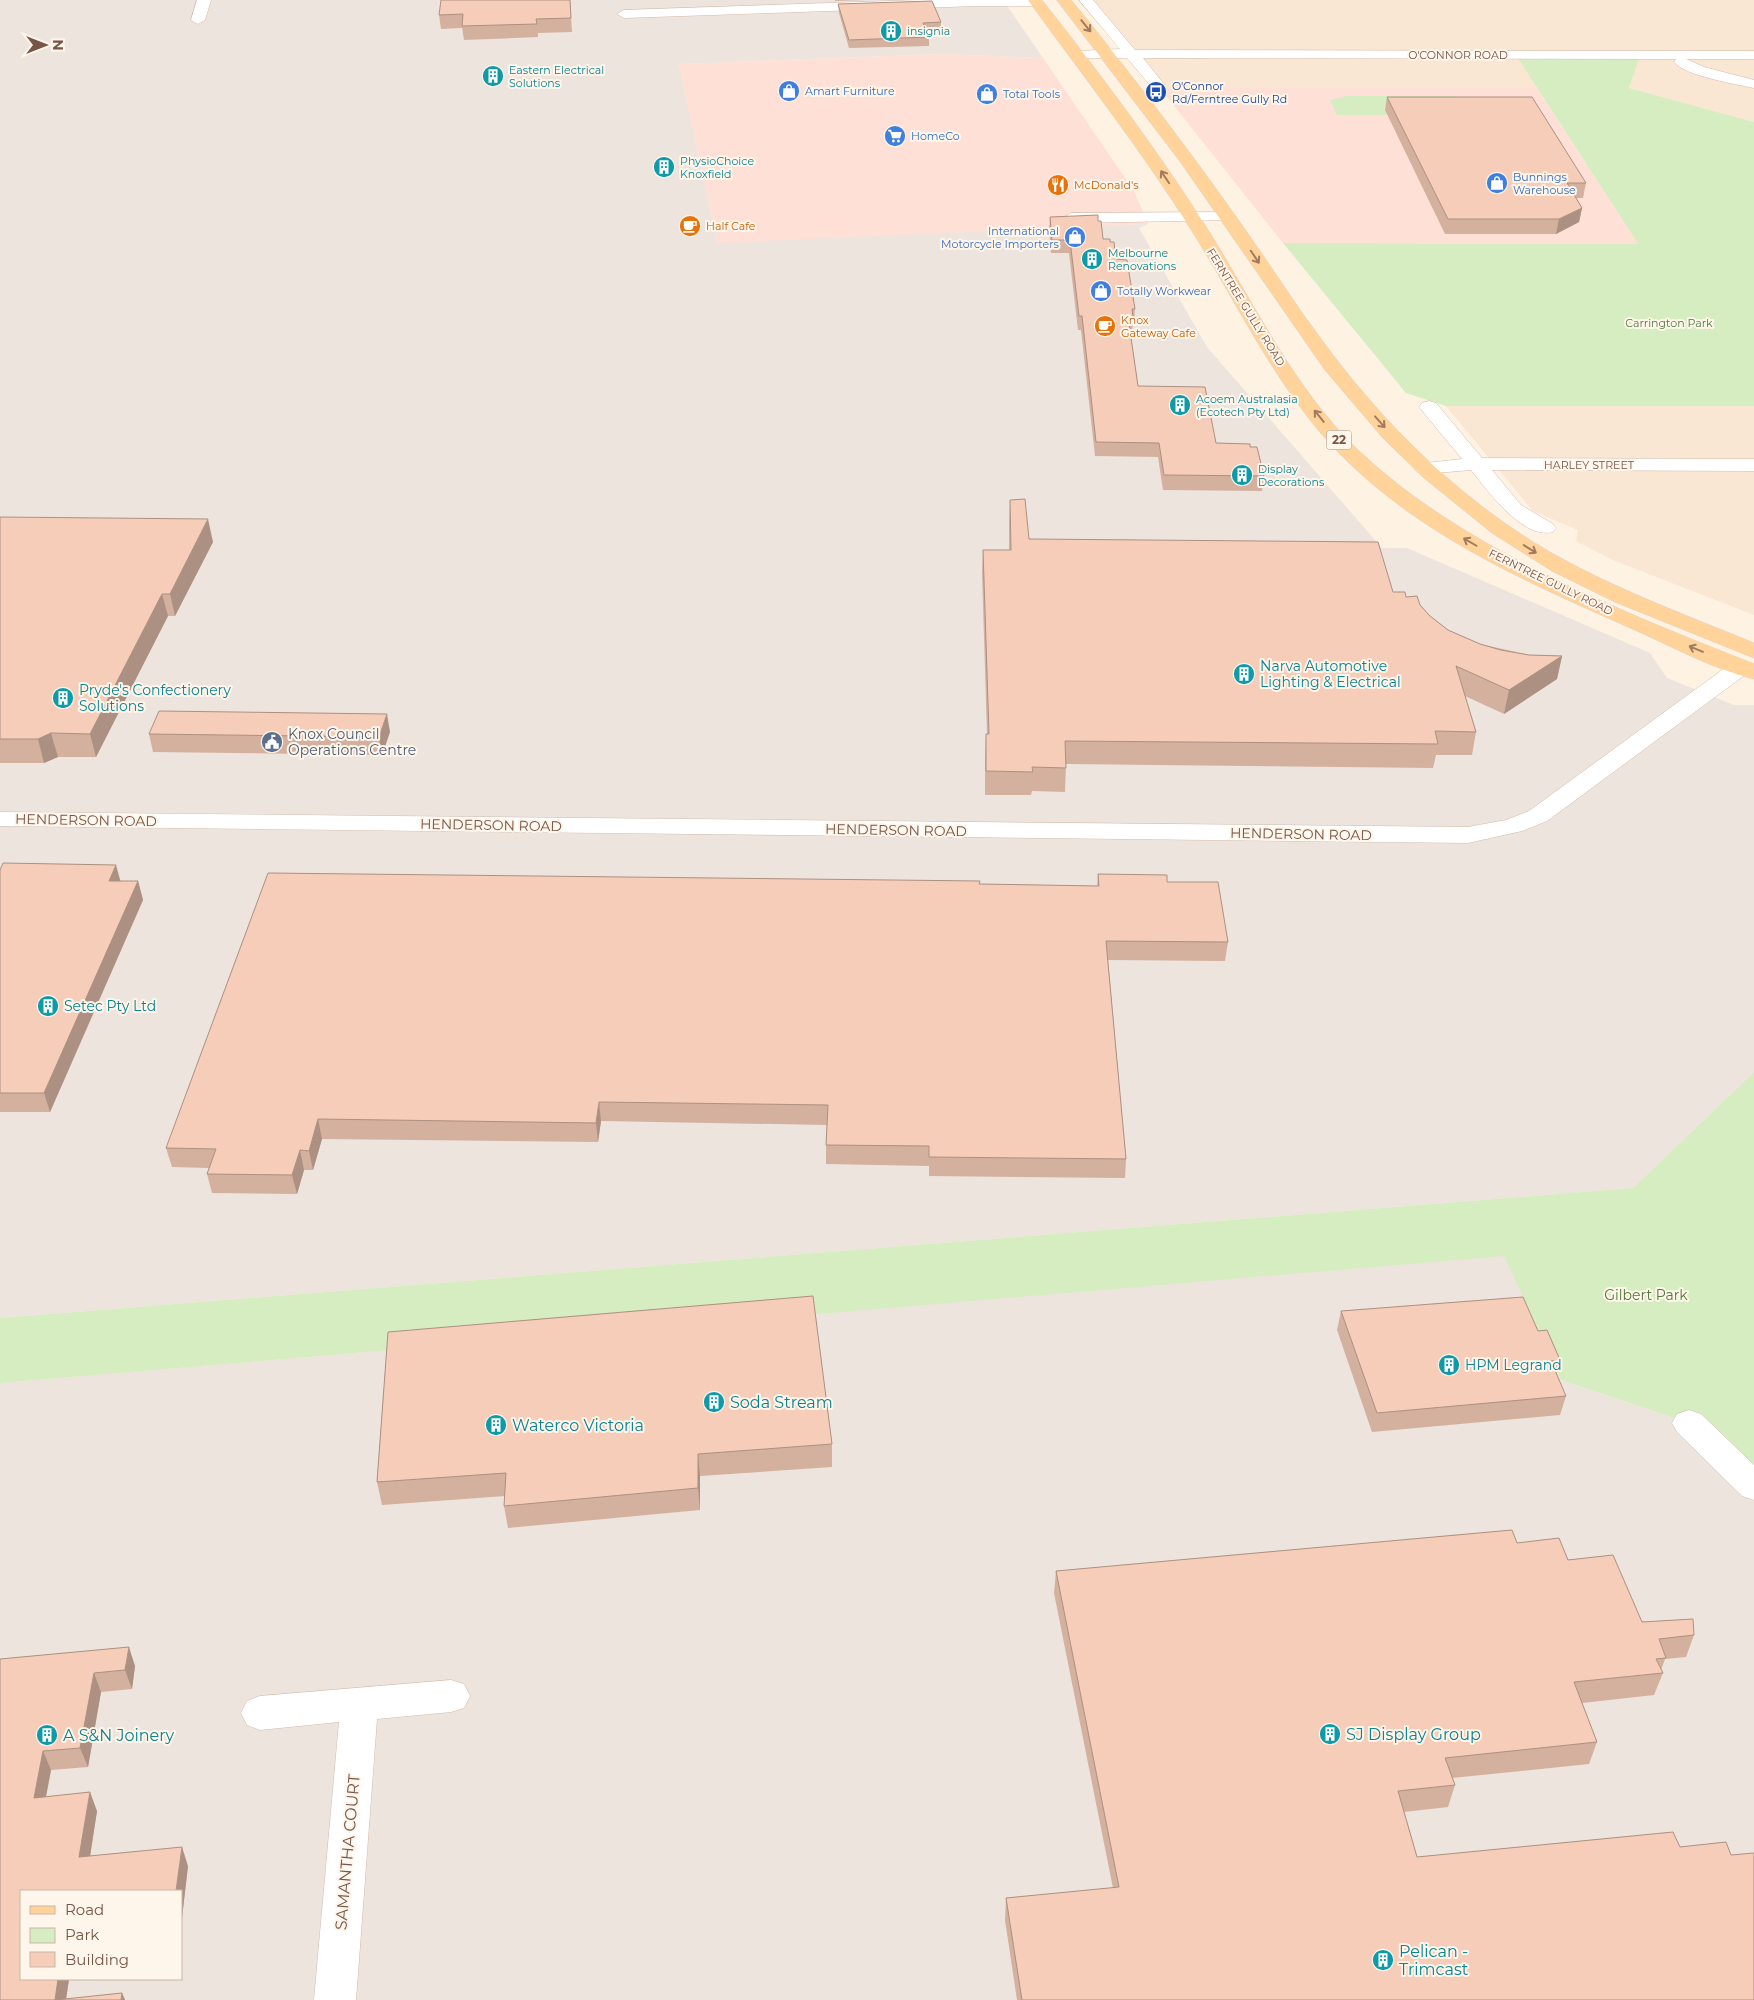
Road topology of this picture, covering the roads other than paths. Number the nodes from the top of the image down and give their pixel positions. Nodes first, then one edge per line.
1 (204, 0) edge
2 (995, 0) edge
3 (1064, 0) edge
4 (1086, 0) edge
5 (1038, 1) edge
6 (976, 2) junction
7 (624, 14) dead end
8 (198, 20) dead end
9 (1078, 55) junction
10 (1678, 55) junction
11 (1754, 55) edge
12 (1110, 56) junction
13 (1134, 56) junction
14 (1754, 84) edge
15 (1160, 88) dead end
16 (1226, 213) junction
17 (1188, 214) junction
18 (1429, 407) dead end
19 (1476, 464) junction
20 (1754, 465) edge
21 (1424, 468) junction
22 (1370, 472) junction
23 (1546, 528) dead end
24 (1751, 662) edge
25 (0, 819) edge
26 (1689, 1423) dead end
27 (1754, 1486) edge
28 (451, 1696) dead end
29 (359, 1705) junction
30 (260, 1713) dead end
31 (335, 2000) edge

1 - 8 street
2 - 6 street
3 -> 12 main road, FERNTREE GULLY ROAD
4 - 13 street
5 - 6 street
5 - 9 main road, FERNTREE GULLY ROAD / 22
6 - 7 street
9 - 12 street, O'CONNOR ROAD
17 -> 9 main road, FERNTREE GULLY ROAD / 22
10 - 11 street, O'CONNOR ROAD
10 - 13 street, O'CONNOR ROAD
10 - 14 street
12 - 13 street, O'CONNOR ROAD
12 - 16 main road, FERNTREE GULLY ROAD
13 - 15 street
16 - 17 street
16 -> 21 main road, FERNTREE GULLY ROAD
17 - 17 street
22 -> 17 main road, FERNTREE GULLY ROAD / 22
18 - 19 street
19 - 20 street, HARLEY STREET
19 - 21 street, HARLEY STREET
19 - 23 street
21 - 22 main road
21 -> 24 main road, FERNTREE GULLY ROAD
24 -> 22 main road, FERNTREE GULLY ROAD / 22
24 - 25 street, HENDERSON ROAD
26 - 27 street
28 - 29 street
29 - 30 street
29 - 31 street, SAMANTHA COURT

